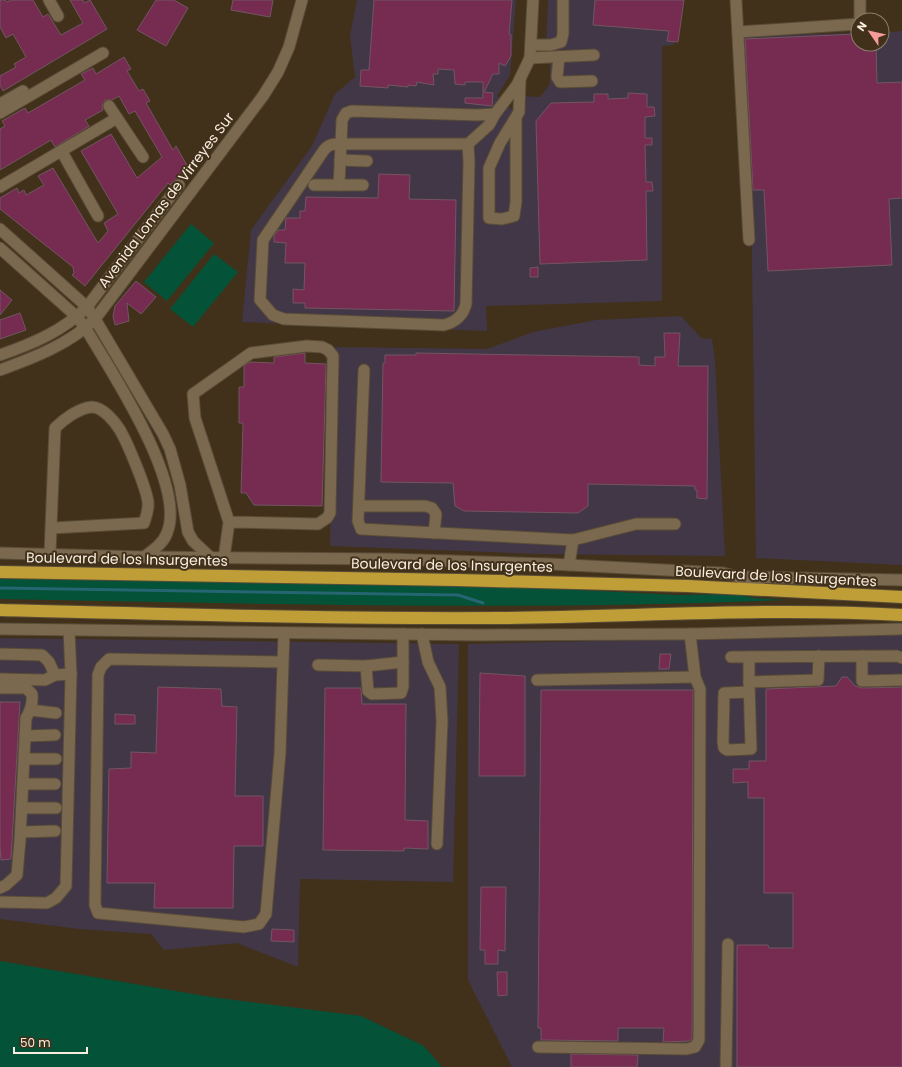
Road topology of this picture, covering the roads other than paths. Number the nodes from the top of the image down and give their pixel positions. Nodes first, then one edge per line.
1 (49, 0) edge
2 (302, 0) edge
3 (533, 0) edge
4 (563, 0) edge
5 (736, 0) edge
6 (860, 0) edge
7 (860, 12) edge
8 (58, 16) dead end
9 (850, 25) edge
10 (738, 32) junction
11 (531, 45) junction
12 (594, 55) dead end
13 (559, 57) junction
14 (530, 58) junction
15 (520, 79) junction
16 (592, 81) dead end
17 (0, 104) edge
18 (109, 106) dead end
19 (0, 113) edge
20 (495, 114) junction
21 (117, 118) junction
22 (516, 118) junction
23 (341, 144) junction
24 (468, 144) junction
25 (62, 152) junction
26 (143, 157) dead end
27 (340, 160) junction
28 (367, 161) dead end
29 (179, 185) dead end
30 (314, 185) dead end
31 (339, 185) junction
32 (363, 185) dead end
33 (0, 188) edge
34 (98, 216) dead end
35 (0, 229) edge
36 (749, 240) dead end
37 (0, 248) edge
38 (87, 307) junction
39 (77, 317) junction
40 (95, 320) junction
41 (86, 328) junction
42 (0, 355) edge
43 (0, 370) edge
44 (364, 370) dead end
45 (127, 373) junction
46 (116, 381) junction
47 (360, 506) junction
48 (229, 522) junction
49 (674, 524) dead end
50 (52, 528) junction
51 (434, 533) junction
52 (573, 540) junction
53 (0, 553) edge
54 (50, 553) junction
55 (144, 557) junction
56 (211, 558) junction
57 (224, 558) junction
58 (569, 565) junction
59 (0, 572) edge
60 (739, 577) junction
61 (902, 580) edge
62 (763, 589) junction
63 (902, 589) edge
64 (888, 596) junction
65 (902, 597) edge
66 (0, 610) edge
67 (902, 614) edge
68 (0, 629) edge
69 (69, 630) junction
70 (899, 631) edge
71 (284, 633) junction
72 (403, 634) junction
73 (422, 634) junction
74 (690, 634) junction
75 (0, 654) edge
76 (819, 656) junction
77 (862, 656) junction
78 (731, 657) dead end
79 (749, 657) junction
80 (902, 658) edge
81 (283, 662) junction
82 (403, 662) junction
83 (318, 665) dead end
84 (366, 666) junction
85 (72, 674) junction
86 (55, 675) junction
87 (695, 677) junction
88 (0, 679) edge
89 (538, 680) dead end
90 (902, 680) edge
91 (749, 687) junction
92 (0, 688) edge
93 (30, 710) junction
94 (56, 712) dead end
95 (55, 735) dead end
96 (25, 736) junction
97 (56, 759) dead end
98 (24, 760) junction
99 (23, 784) junction
100 (55, 784) dead end
101 (22, 808) junction
102 (56, 808) dead end
103 (21, 832) junction
104 (55, 832) dead end
105 (437, 844) dead end
106 (0, 888) edge
107 (0, 902) edge
108 (728, 944) dead end
109 (538, 1047) dead end
110 (726, 1067) edge

1 - 8 street
2 - 40 street, Avenida Lomas de Virreyes Sur
3 - 11 street
4 - 11 street
5 - 10 street
6 - 7 street
9 - 10 street
10 - 36 street
11 - 14 street
12 - 13 street
13 - 14 street
13 - 16 street
14 - 15 street
15 - 20 street
15 - 22 street
17 - 19 street
18 - 21 street
20 - 23 street
20 - 24 street
21 - 25 street
21 - 26 street
22 - 22 street
23 - 24 street
23 - 24 street
23 - 27 street
25 - 33 street
25 - 34 street
27 - 28 street
27 - 31 street
29 - 38 street, Avenida Lomas de Virreyes Sur
30 - 31 street
31 - 32 street
35 - 38 street
37 - 39 street
38 - 39 street, Avenida Lomas de Virreyes Sur
38 - 40 street
39 - 41 street
39 - 42 street, Avenida Lomas de Virreyes Sur
40 - 41 street, Avenida Lomas de Virreyes Sur
40 - 45 street
41 - 43 street, Avenida Lomas de Virreyes Sur
41 - 46 street
44 - 47 street
45 - 46 street
45 - 56 street
46 - 55 street
47 - 51 street
47 - 51 street
48 - 48 street
48 - 57 street
49 - 52 street
50 - 50 street
50 - 54 street
51 - 52 street
52 - 58 street
53 - 54 street
54 - 55 street
55 - 56 street
56 - 57 street
57 - 58 street
58 - 60 street
59 - 62 highway, Boulevard de los Insurgentes
60 - 61 street
60 - 62 street
62 - 64 highway, Boulevard de los Insurgentes
63 - 64 highway
64 - 65 highway, Boulevard de los Insurgentes
66 - 67 highway
68 - 69 street
69 - 71 street
69 - 85 street
70 - 74 street
71 - 72 street
71 - 81 street
72 - 73 street
72 - 82 street
73 - 74 street
73 - 105 street
74 - 87 street
75 - 86 street
76 - 77 street
76 - 79 street
76 - 91 street
77 - 80 street
77 - 90 street
78 - 79 street
79 - 91 street
81 - 81 street
82 - 84 street
82 - 84 street
83 - 84 street
85 - 86 street
85 - 107 street
86 - 88 street
87 - 89 street
87 - 109 street
91 - 91 street
92 - 93 street
93 - 94 street
93 - 96 street
95 - 96 street
96 - 98 street
97 - 98 street
98 - 99 street
99 - 100 street
99 - 101 street
101 - 102 street
101 - 103 street
103 - 104 street
103 - 106 street
108 - 110 street

